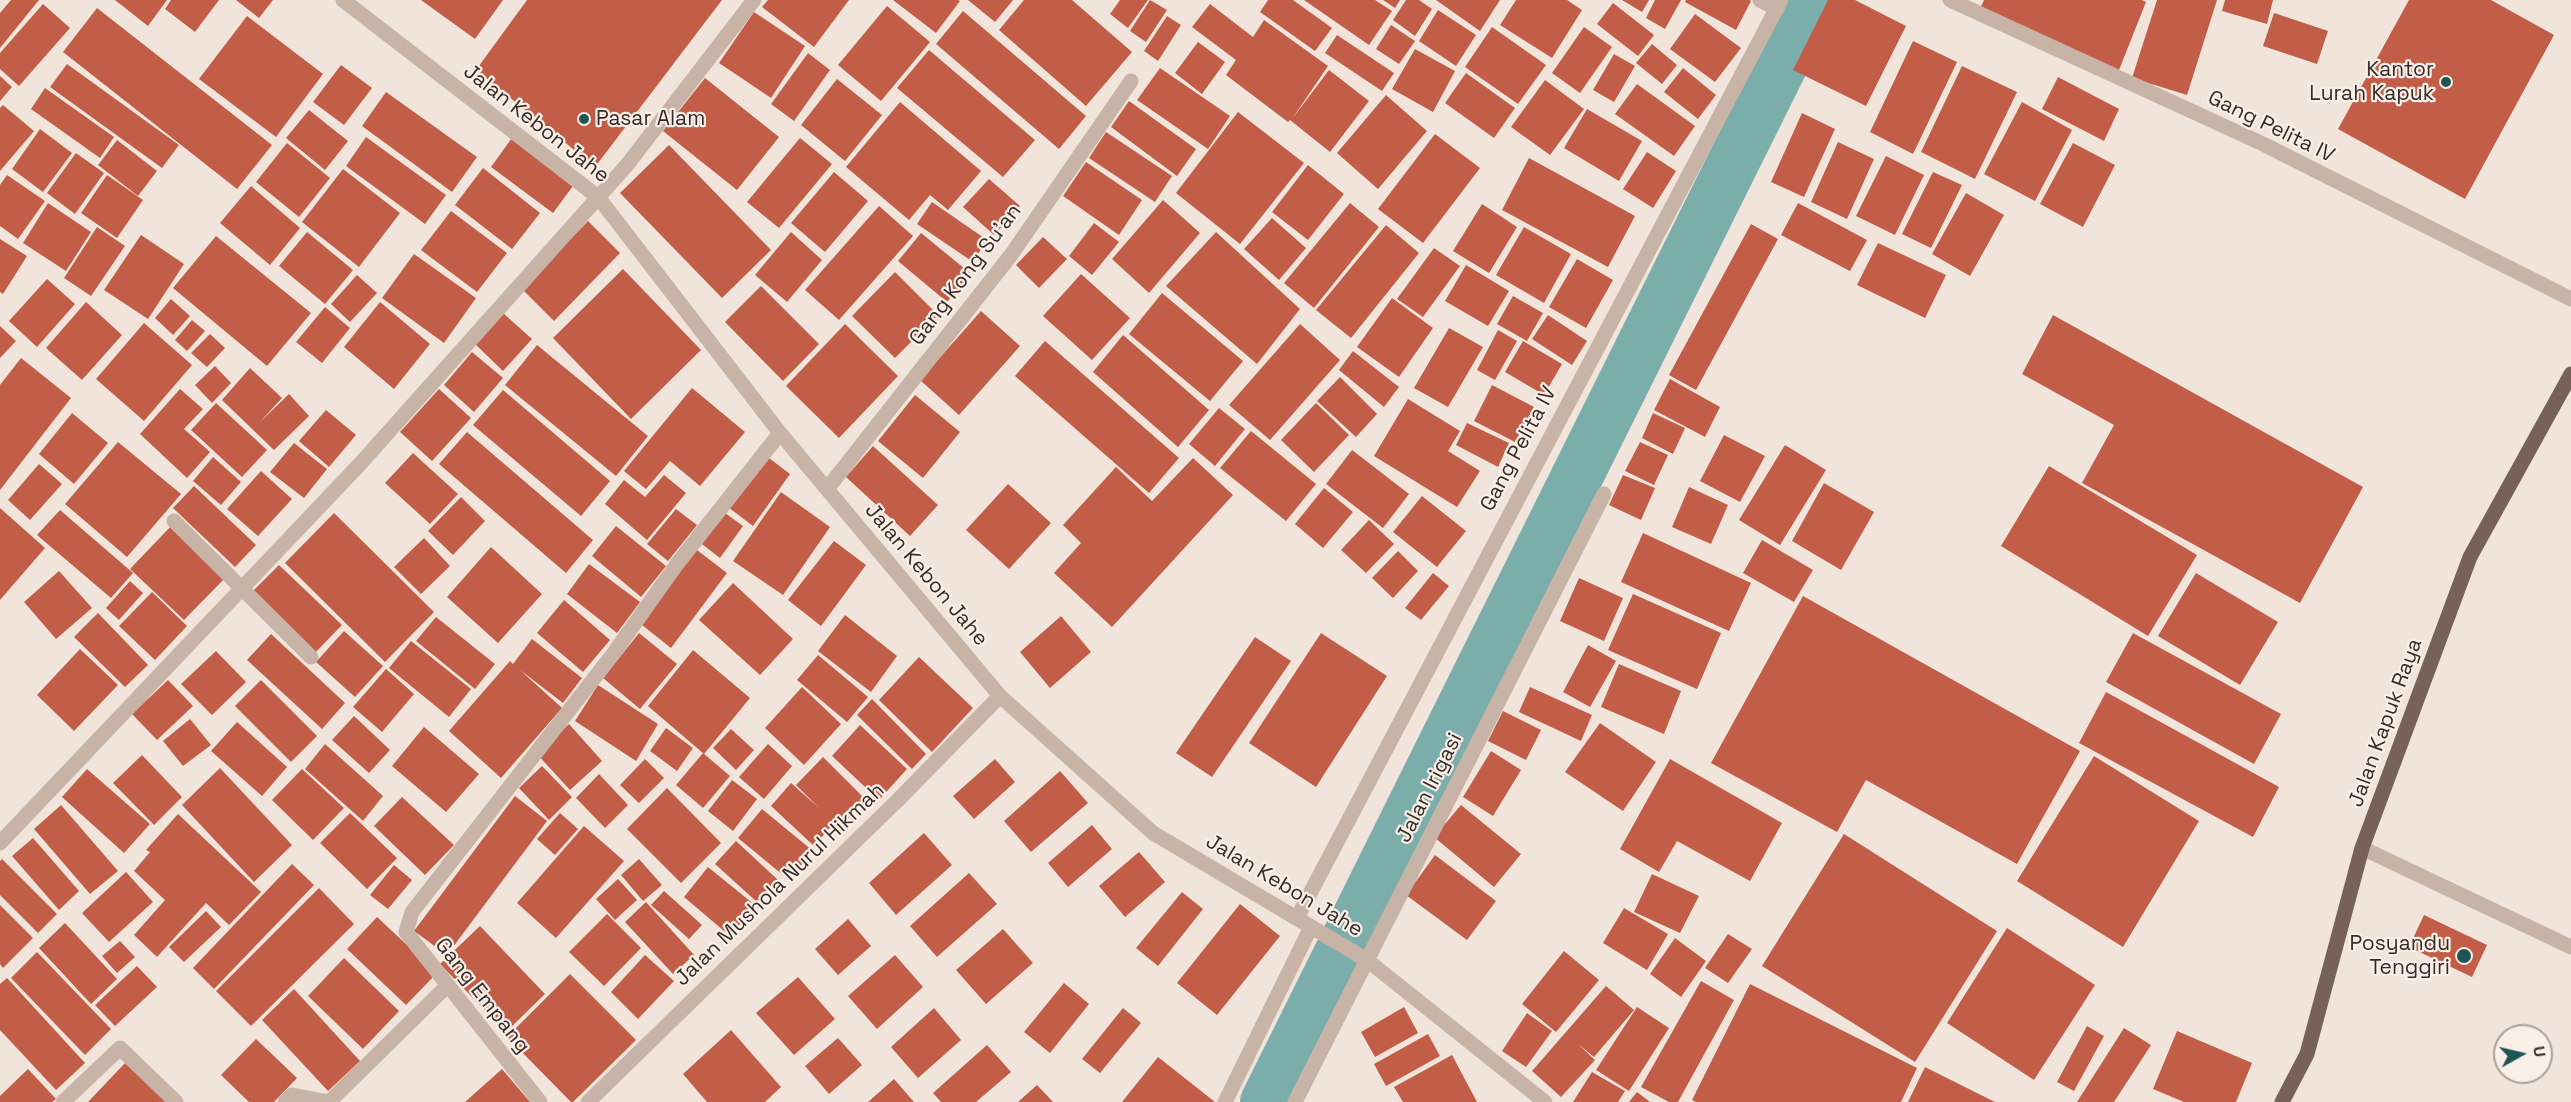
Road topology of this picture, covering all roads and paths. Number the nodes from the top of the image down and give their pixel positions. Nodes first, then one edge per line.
1 (343, 0) edge
2 (754, 0) edge
3 (1760, 0) edge
4 (1950, 0) edge
5 (1779, 4) edge
6 (1131, 81) dead end
7 (598, 197) junction
8 (2571, 299) edge
9 (2571, 374) edge
10 (780, 433) junction
11 (827, 489) junction
12 (1604, 494) dead end
13 (174, 521) dead end
14 (242, 588) junction
15 (311, 657) dead end
16 (1000, 696) junction
17 (0, 843) edge
18 (2362, 848) junction
19 (1297, 918) junction
20 (1314, 929) junction
21 (2571, 947) edge
22 (1361, 956) junction
23 (447, 986) junction
24 (63, 1102) edge
25 (176, 1102) edge
26 (285, 1102) edge
27 (540, 1102) edge
28 (588, 1102) edge
29 (1225, 1102) edge
30 (1295, 1102) edge
31 (1545, 1102) edge
32 (2282, 1102) edge

1 - 7 street, Jalan Kebon Jahe
2 - 7 street
3 - 5 street
4 - 8 street, Gang Pelita IV
5 - 19 street, Gang Pelita IV
6 - 11 street, Gang Kong Su'an
7 - 10 street, Jalan Kebon Jahe
7 - 14 street
9 - 18 main road, Jalan Kapuk Raya
10 - 11 street, Jalan Kebon Jahe
10 - 23 street, Gang Empang
11 - 16 street, Jalan Kebon Jahe
12 - 22 street, Jalan Irigasi
13 - 14 street
14 - 15 street
14 - 17 street
16 - 19 street, Jalan Kebon Jahe
16 - 28 street, Jalan Mushola Nurul Hikmah
18 - 21 street
18 - 32 main road, Jalan Kapuk Raya
19 - 20 street, Jalan Kebon Jahe
20 - 22 street, Jalan Kebon Jahe
20 - 29 street
22 - 30 street, Jalan Irigasi
22 - 31 street, Jalan Kebon Jahe
23 - 26 street
23 - 27 street, Gang Empang
24 - 25 street

